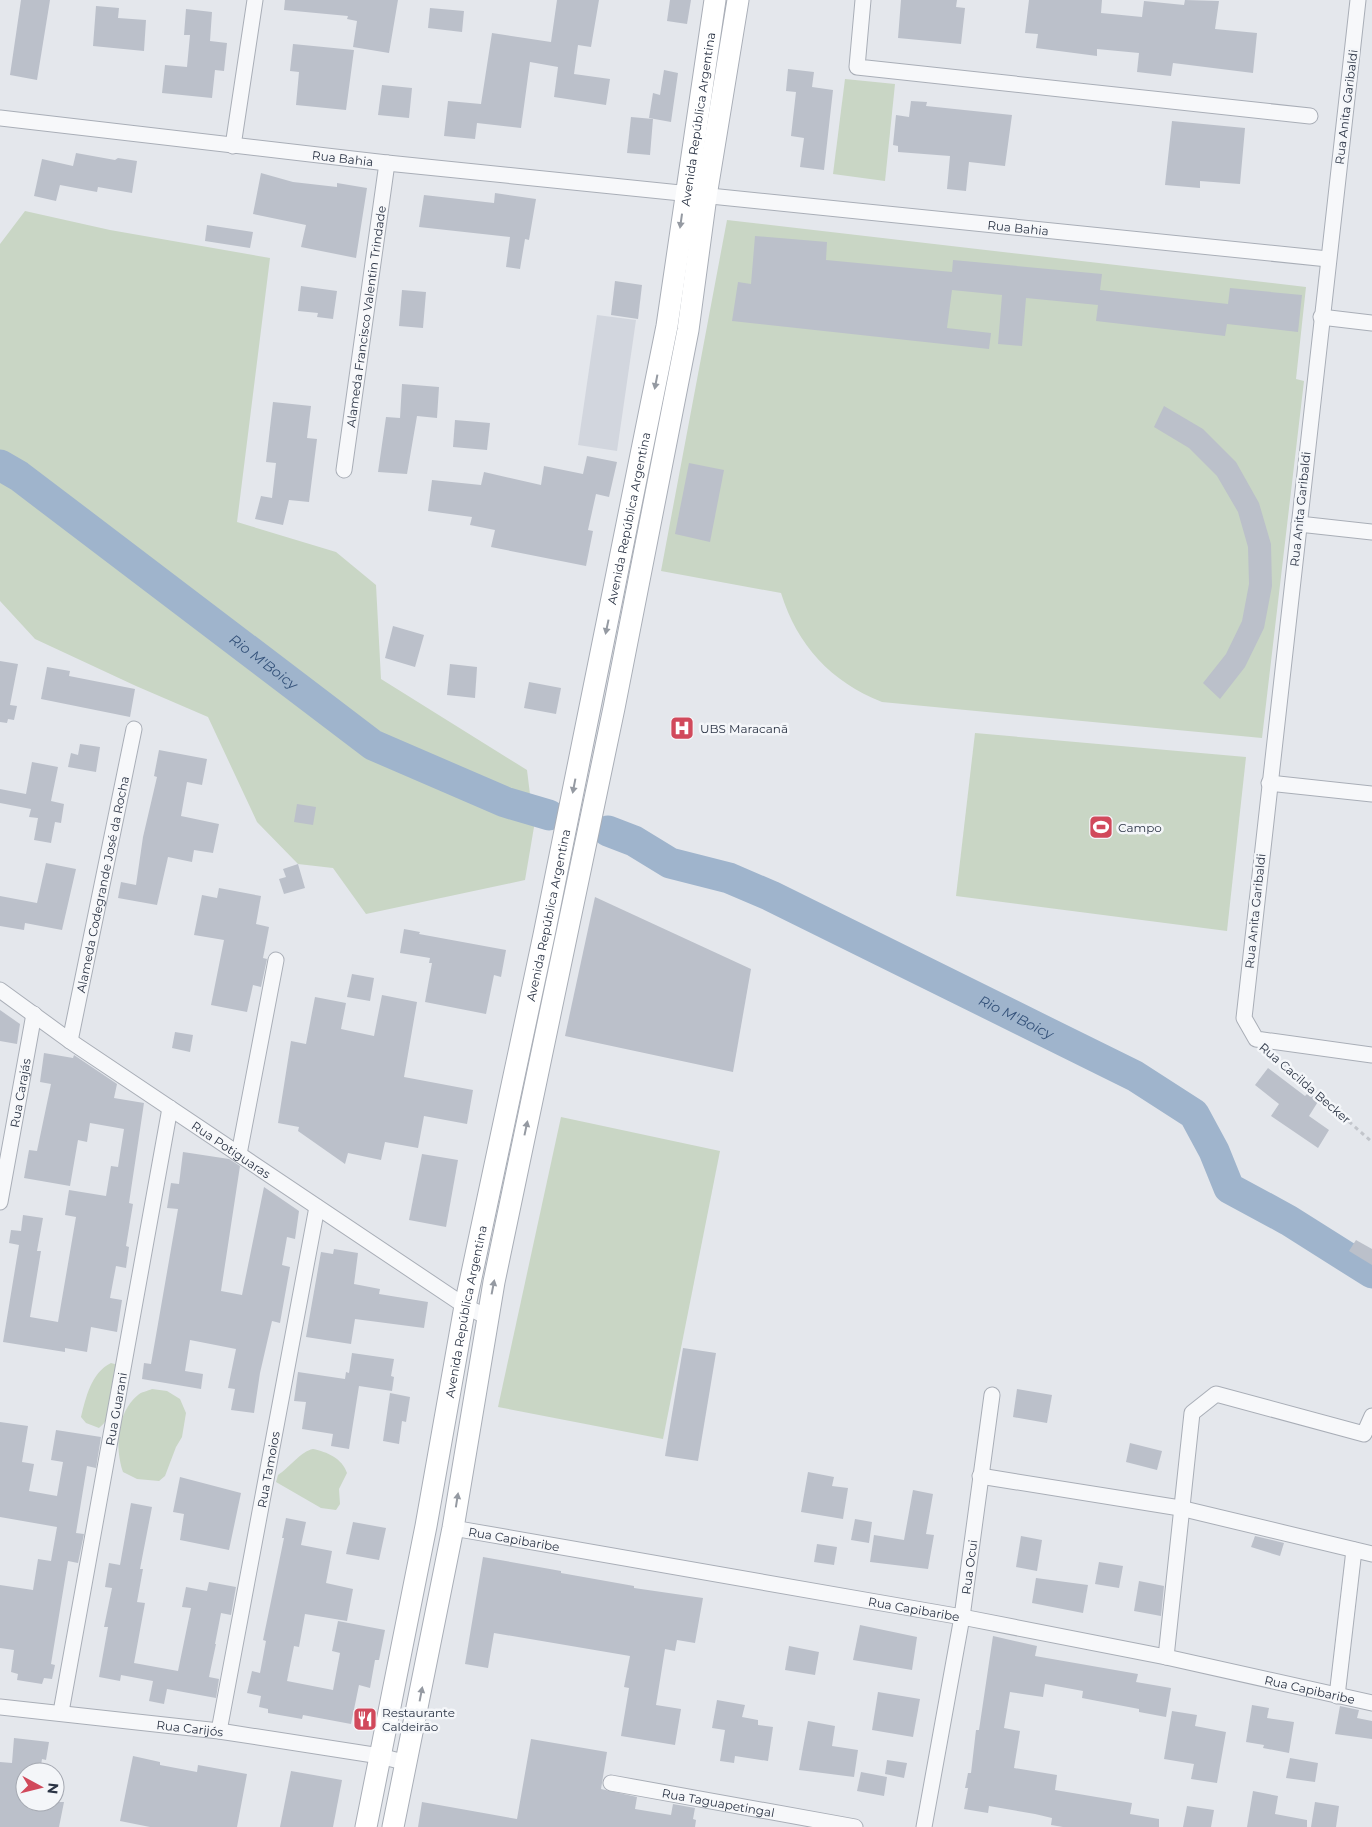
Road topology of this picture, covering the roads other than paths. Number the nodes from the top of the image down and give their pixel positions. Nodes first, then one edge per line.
1 (255, 0) edge
2 (715, 0) edge
3 (738, 0) edge
4 (863, 0) edge
5 (1357, 6) edge
6 (1372, 14) edge
7 (1310, 116) dead end
8 (0, 118) edge
9 (233, 146) junction
10 (387, 163) junction
11 (685, 193) junction
12 (706, 196) junction
13 (1328, 259) junction
14 (1322, 317) junction
15 (1372, 323) edge
16 (344, 470) dead end
17 (1299, 524) junction
18 (1372, 532) edge
19 (134, 729) dead end
20 (1269, 782) junction
21 (1372, 794) edge
22 (276, 960) dead end
23 (0, 990) edge
24 (34, 1014) junction
25 (1244, 1018) joint
26 (70, 1041) junction
27 (1372, 1055) edge
28 (170, 1108) junction
29 (239, 1154) junction
30 (0, 1202) edge
31 (317, 1207) junction
32 (466, 1306) junction
33 (487, 1317) junction
34 (992, 1395) dead end
35 (1372, 1416) edge
36 (435, 1472) junction
37 (980, 1476) junction
38 (1180, 1508) junction
39 (453, 1528) junction
40 (1354, 1550) junction
41 (1372, 1554) edge
42 (962, 1617) junction
43 (1166, 1658) junction
44 (1338, 1696) junction
45 (1372, 1703) edge
46 (0, 1707) edge
47 (61, 1712) junction
48 (219, 1731) junction
49 (380, 1756) junction
50 (407, 1763) junction
51 (611, 1783) dead end
52 (366, 1827) edge
53 (393, 1827) edge
54 (855, 1827) edge
55 (924, 1827) edge

1 - 9 street
2 - 11 main road, Avenida República Argentina
3 - 12 main road, Avenida República Argentina
4 - 7 street
5 - 6 street
5 - 13 street, Rua Anita Garibaldi
8 - 9 street, Rua Bahia
9 - 10 street, Rua Bahia
10 - 11 street, Rua Bahia
10 - 16 street, Alameda Francisco Valentin Trindade
11 - 12 street, Rua Bahia
11 -> 32 main road, Avenida República Argentina
12 - 13 street, Rua Bahia
33 -> 12 main road, Avenida República Argentina
13 - 14 street, Rua Anita Garibaldi
14 - 15 street
14 - 17 street, Rua Anita Garibaldi
17 - 18 street
17 - 20 street, Rua Anita Garibaldi
19 - 26 street, Alameda Codegrande José da Rocha
20 - 21 street
20 - 25 street, Rua Anita Garibaldi
22 - 29 street
23 - 24 street, Rua Potiguaras
24 - 26 street, Rua Potiguaras
24 - 30 street, Rua Carajás
25 - 27 street, Rua Cacilda Becker
26 - 28 street, Rua Potiguaras
28 - 29 street, Rua Potiguaras
28 - 47 street, Rua Guarani
29 - 31 street, Rua Potiguaras
31 - 32 street, Rua Potiguaras
31 - 48 street, Rua Tamoios
32 - 33 street, Rua Potiguaras
32 - 36 main road, Avenida República Argentina
39 -> 33 main road, Avenida República Argentina
34 - 37 street, Rua Ocui
35 - 38 street
36 - 39 main road
36 - 49 main road, Avenida República Argentina
37 - 38 street
37 - 42 street, Rua Ocui
38 - 40 street
38 - 43 street
39 - 42 street, Rua Capibaribe
50 -> 39 main road, Avenida República Argentina
40 - 41 street
40 - 44 street
42 - 43 street, Rua Capibaribe
42 - 55 street, Rua Ocui
43 - 44 street, Rua Capibaribe
44 - 45 street, Rua Capibaribe
46 - 47 street, Rua Carijós
47 - 48 street, Rua Carijós
48 - 49 street, Rua Carijós
49 - 50 street, Rua Carijós
49 - 52 main road, Avenida República Argentina
50 - 53 main road, Avenida República Argentina
51 - 54 street, Rua Taguapetingal

